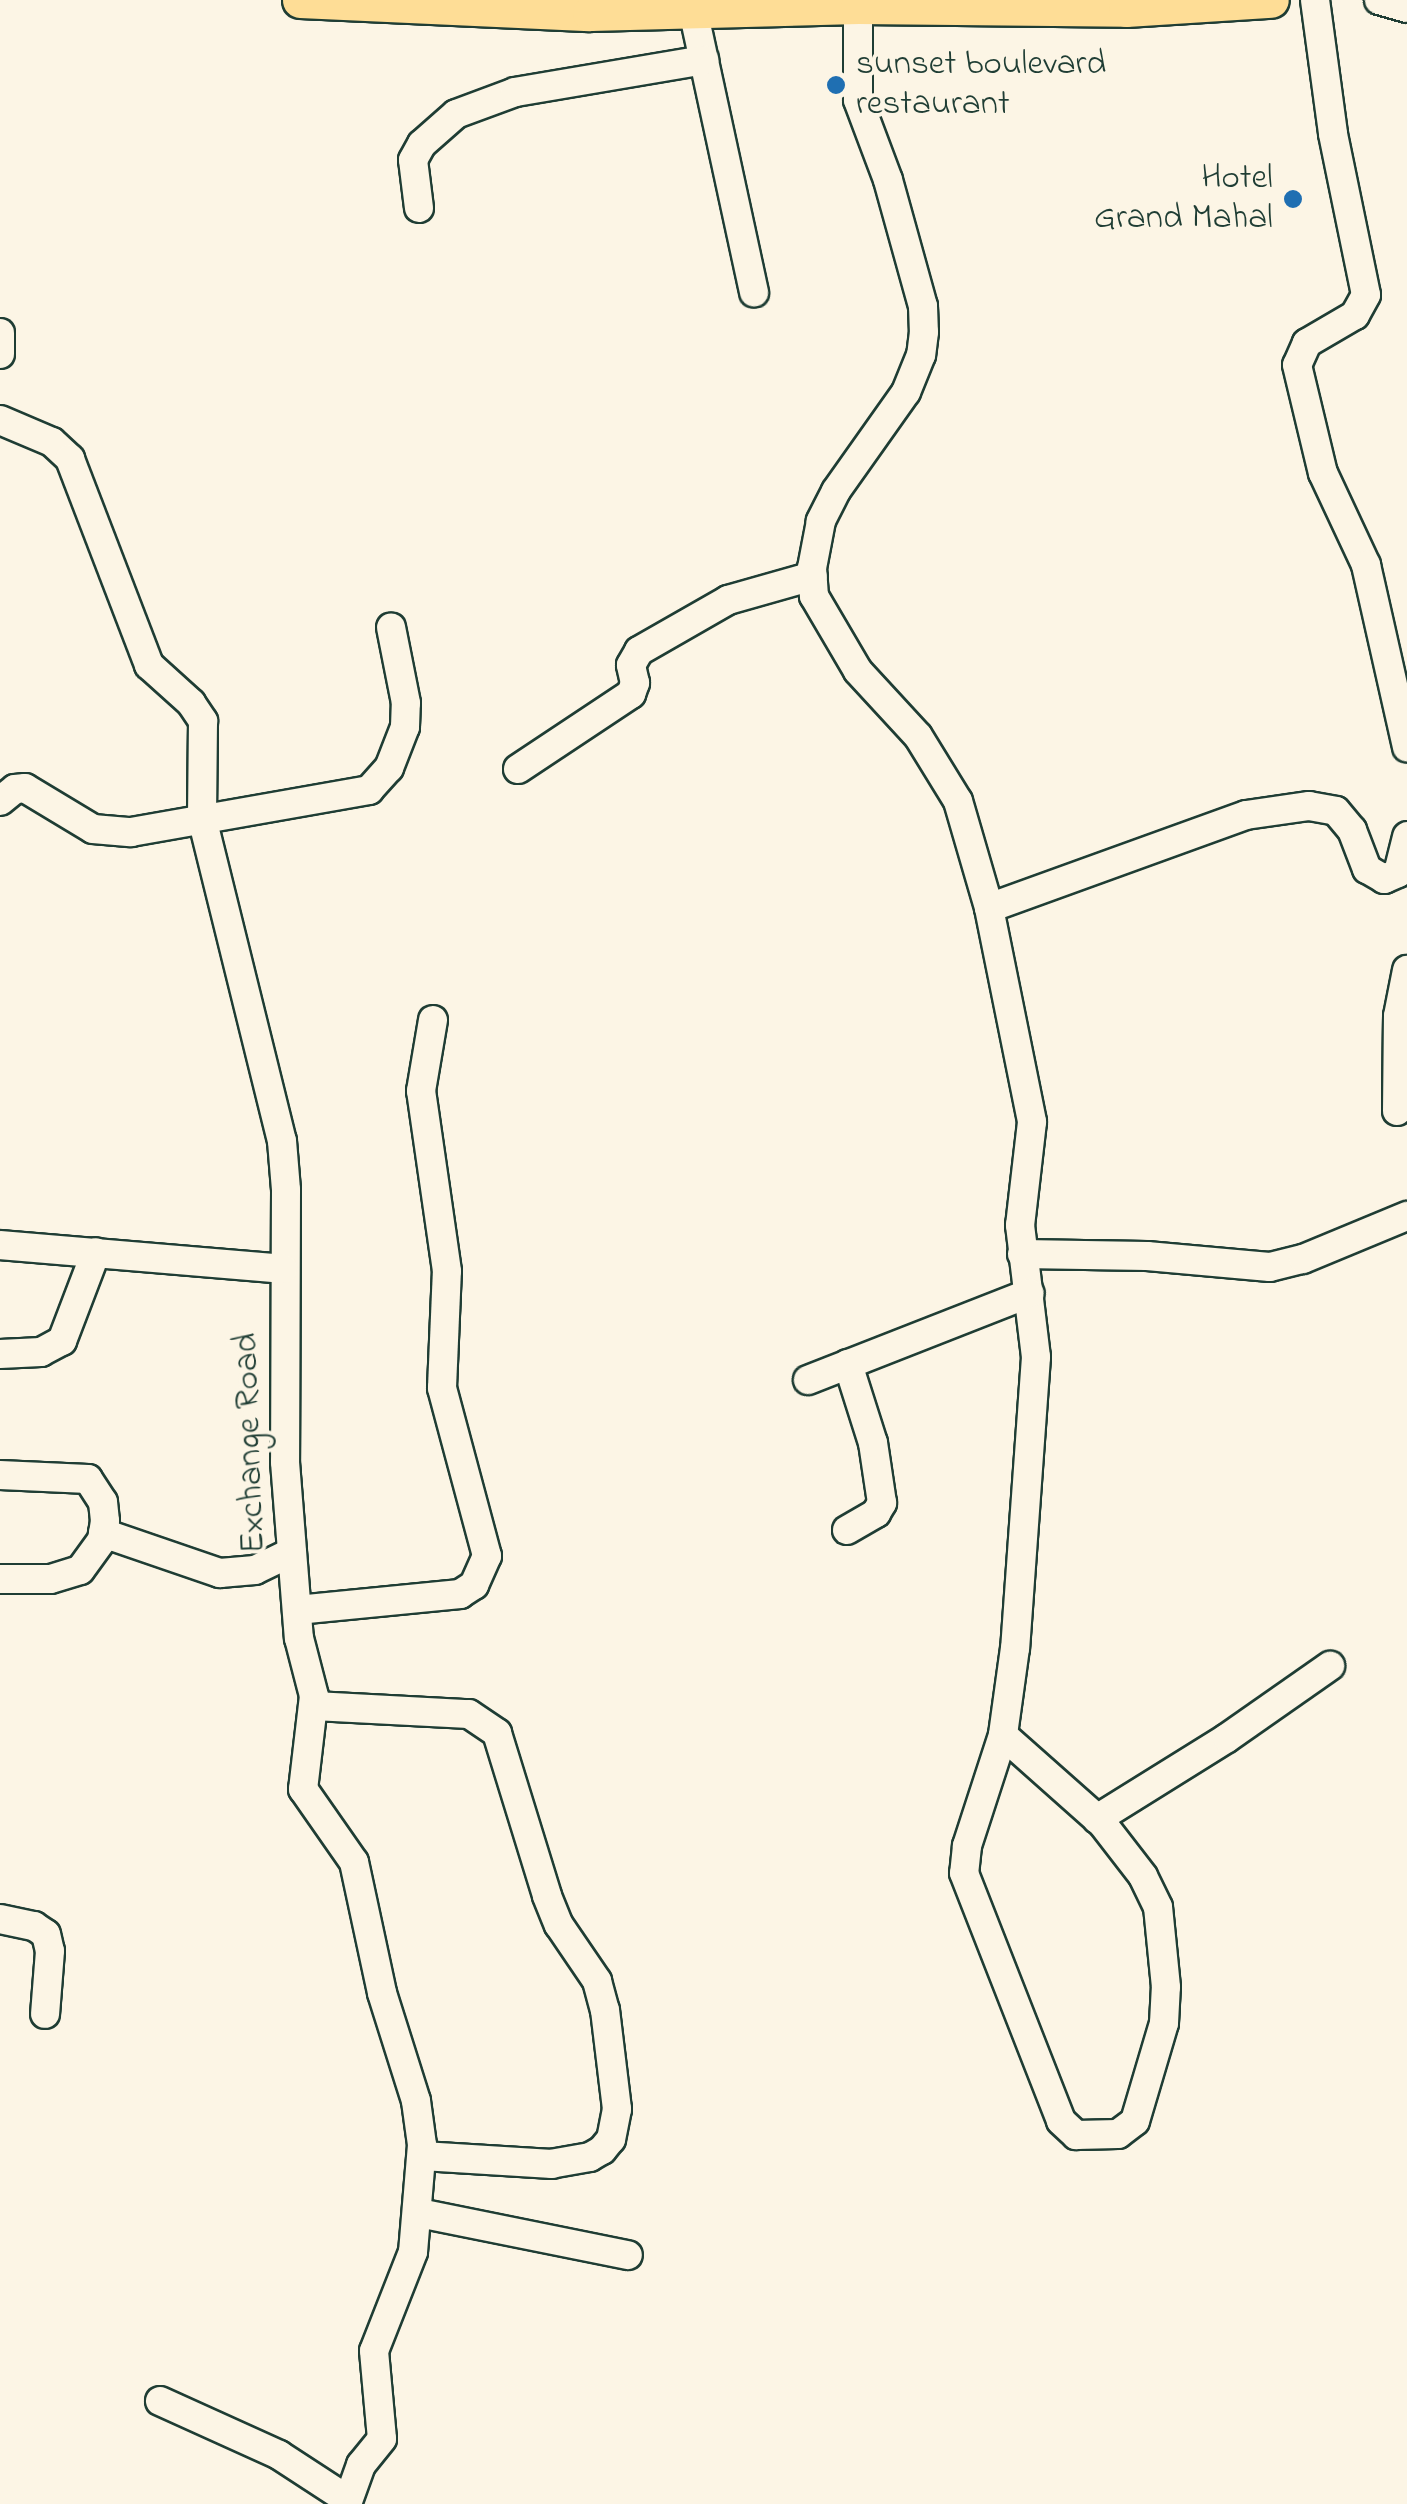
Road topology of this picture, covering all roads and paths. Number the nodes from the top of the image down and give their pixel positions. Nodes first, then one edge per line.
1 (300, 0) edge
2 (1271, 0) edge
3 (1315, 0) edge
4 (1379, 0) edge
5 (858, 6) junction
6 (1407, 8) edge
7 (693, 10) junction
8 (704, 60) junction
9 (419, 208) dead end
10 (754, 293) dead end
11 (0, 333) edge
12 (0, 354) edge
13 (0, 420) edge
14 (813, 576) junction
15 (391, 627) dead end
16 (1407, 746) edge
17 (518, 770) dead end
18 (0, 802) edge
19 (202, 818) junction
20 (1407, 836) edge
21 (989, 908) junction
22 (1407, 970) edge
23 (433, 1020) dead end
24 (1397, 1110) dead end
25 (1407, 1216) edge
26 (0, 1245) edge
27 (96, 1252) junction
28 (1022, 1254) junction
29 (284, 1269) junction
30 (1030, 1293) junction
31 (0, 1354) edge
32 (848, 1364) junction
33 (808, 1380) dead end
34 (0, 1476) edge
35 (847, 1530) dead end
36 (103, 1532) junction
37 (292, 1552) junction
38 (0, 1579) edge
39 (297, 1610) junction
40 (1330, 1666) dead end
41 (314, 1706) junction
42 (1004, 1735) junction
43 (1097, 1818) junction
44 (0, 1919) edge
45 (45, 2014) dead end
46 (422, 2156) junction
47 (419, 2213) junction
48 (628, 2255) dead end
49 (160, 2401) dead end
50 (347, 2502) edge

1 - 7 main road
2 - 5 main road
3 - 16 street
4 - 6 street
5 - 7 main road
5 - 14 street
7 - 8 street
8 - 9 street
8 - 10 street
11 - 12 street
13 - 19 street, Exchange Road
14 - 17 street
14 - 21 street
15 - 19 street
18 - 19 street
19 - 29 street, Exchange Road
20 - 21 street
21 - 28 street
22 - 24 street
23 - 39 street
25 - 28 street
26 - 27 street
27 - 29 street
27 - 31 street
28 - 30 street
29 - 37 street, Exchange Road
30 - 32 street
30 - 42 street
32 - 33 street
32 - 35 street
34 - 36 street
36 - 37 street
36 - 38 street
37 - 39 street, Exchange Road
39 - 41 street, Exchange Road
40 - 43 street
41 - 46 street, Exchange Road
41 - 46 street
42 - 43 street
42 - 43 street
44 - 45 street
46 - 47 street, Exchange Road
47 - 48 street
47 - 50 street, Exchange Road
49 - 50 street

